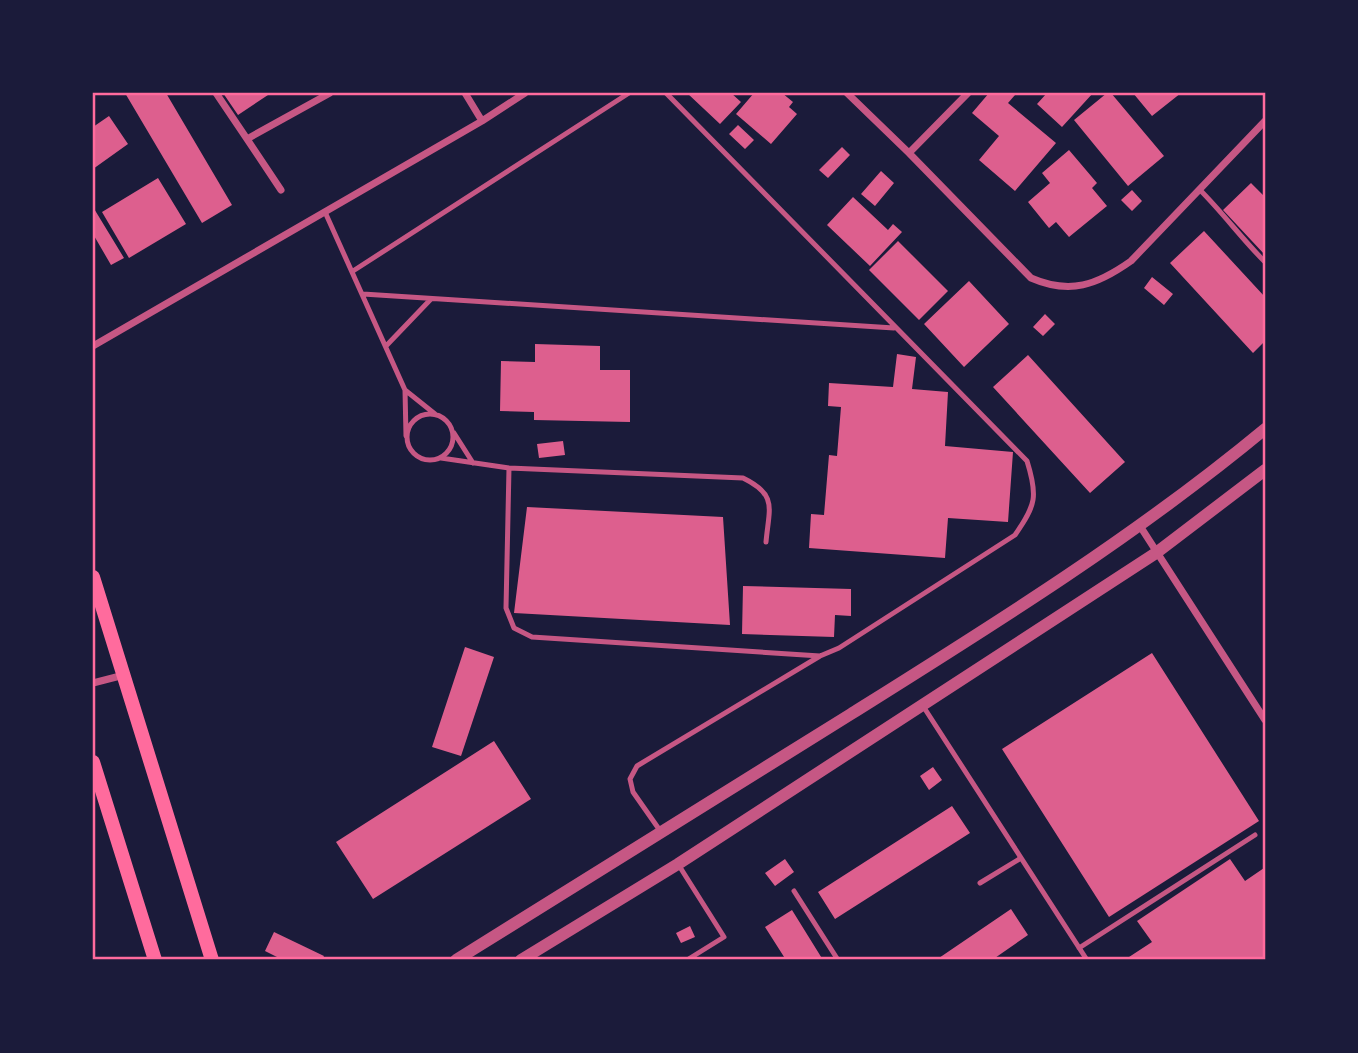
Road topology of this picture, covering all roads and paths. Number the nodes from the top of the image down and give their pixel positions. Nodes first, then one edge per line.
1 (216, 93) edge
2 (330, 93) edge
3 (466, 93) edge
4 (525, 93) edge
5 (629, 93) edge
6 (666, 93) edge
7 (847, 93) edge
8 (968, 93) edge
9 (482, 121) junction
10 (1265, 121) edge
11 (247, 139) junction
12 (909, 153) junction
13 (281, 190) dead end
14 (1200, 190) junction
15 (325, 212) junction
16 (1265, 262) edge
17 (353, 271) junction
18 (363, 294) junction
19 (431, 299) junction
20 (894, 328) junction
21 (93, 346) edge
22 (386, 346) junction
23 (405, 390) junction
24 (435, 414) junction
25 (1265, 429) edge
26 (452, 430) junction
27 (407, 436) junction
28 (441, 458) junction
29 (473, 463) junction
30 (509, 468) junction
31 (1265, 470) edge
32 (1140, 526) junction
33 (766, 542) dead end
34 (1156, 553) junction
35 (93, 577) edge
36 (820, 656) junction
37 (124, 675) junction
38 (93, 683) edge
39 (923, 706) junction
40 (1265, 720) edge
41 (93, 762) edge
42 (661, 832) junction
43 (1255, 835) dead end
44 (1021, 858) junction
45 (678, 864) junction
46 (980, 883) dead end
47 (794, 891) dead end
48 (1079, 948) junction
49 (155, 960) edge
50 (212, 960) edge
51 (456, 960) edge
52 (521, 960) edge
53 (687, 960) edge
54 (838, 960) edge
55 (1087, 960) edge

1 - 11 street
2 - 11 street
3 - 9 street
4 - 9 street
5 - 17 lane
6 - 20 lane
7 - 12 street
8 - 12 street
9 - 15 street
10 - 14 street
11 - 13 street
12 - 14 street
14 - 16 lane
15 - 17 lane
15 - 21 street
17 - 18 lane
18 - 19 lane
18 - 22 lane
19 - 20 lane
19 - 22 lane
20 - 36 lane
22 - 23 lane
23 - 24 lane
23 - 27 lane
24 - 26 lane
24 - 27 lane
25 - 32 street
26 - 28 lane
26 - 29 lane
27 - 28 lane
28 - 29 lane
29 - 30 lane
30 - 33 lane
30 - 36 lane
31 - 34 street
32 - 34 street
32 - 42 street
34 - 39 street
34 - 40 street
35 - 37 main road
36 - 42 lane
37 - 38 street
37 - 50 main road
39 - 44 lane
39 - 45 street
41 - 49 main road
42 - 51 street
43 - 48 lane
44 - 46 lane
44 - 48 lane
45 - 52 street
45 - 53 lane
47 - 54 lane
48 - 55 lane

